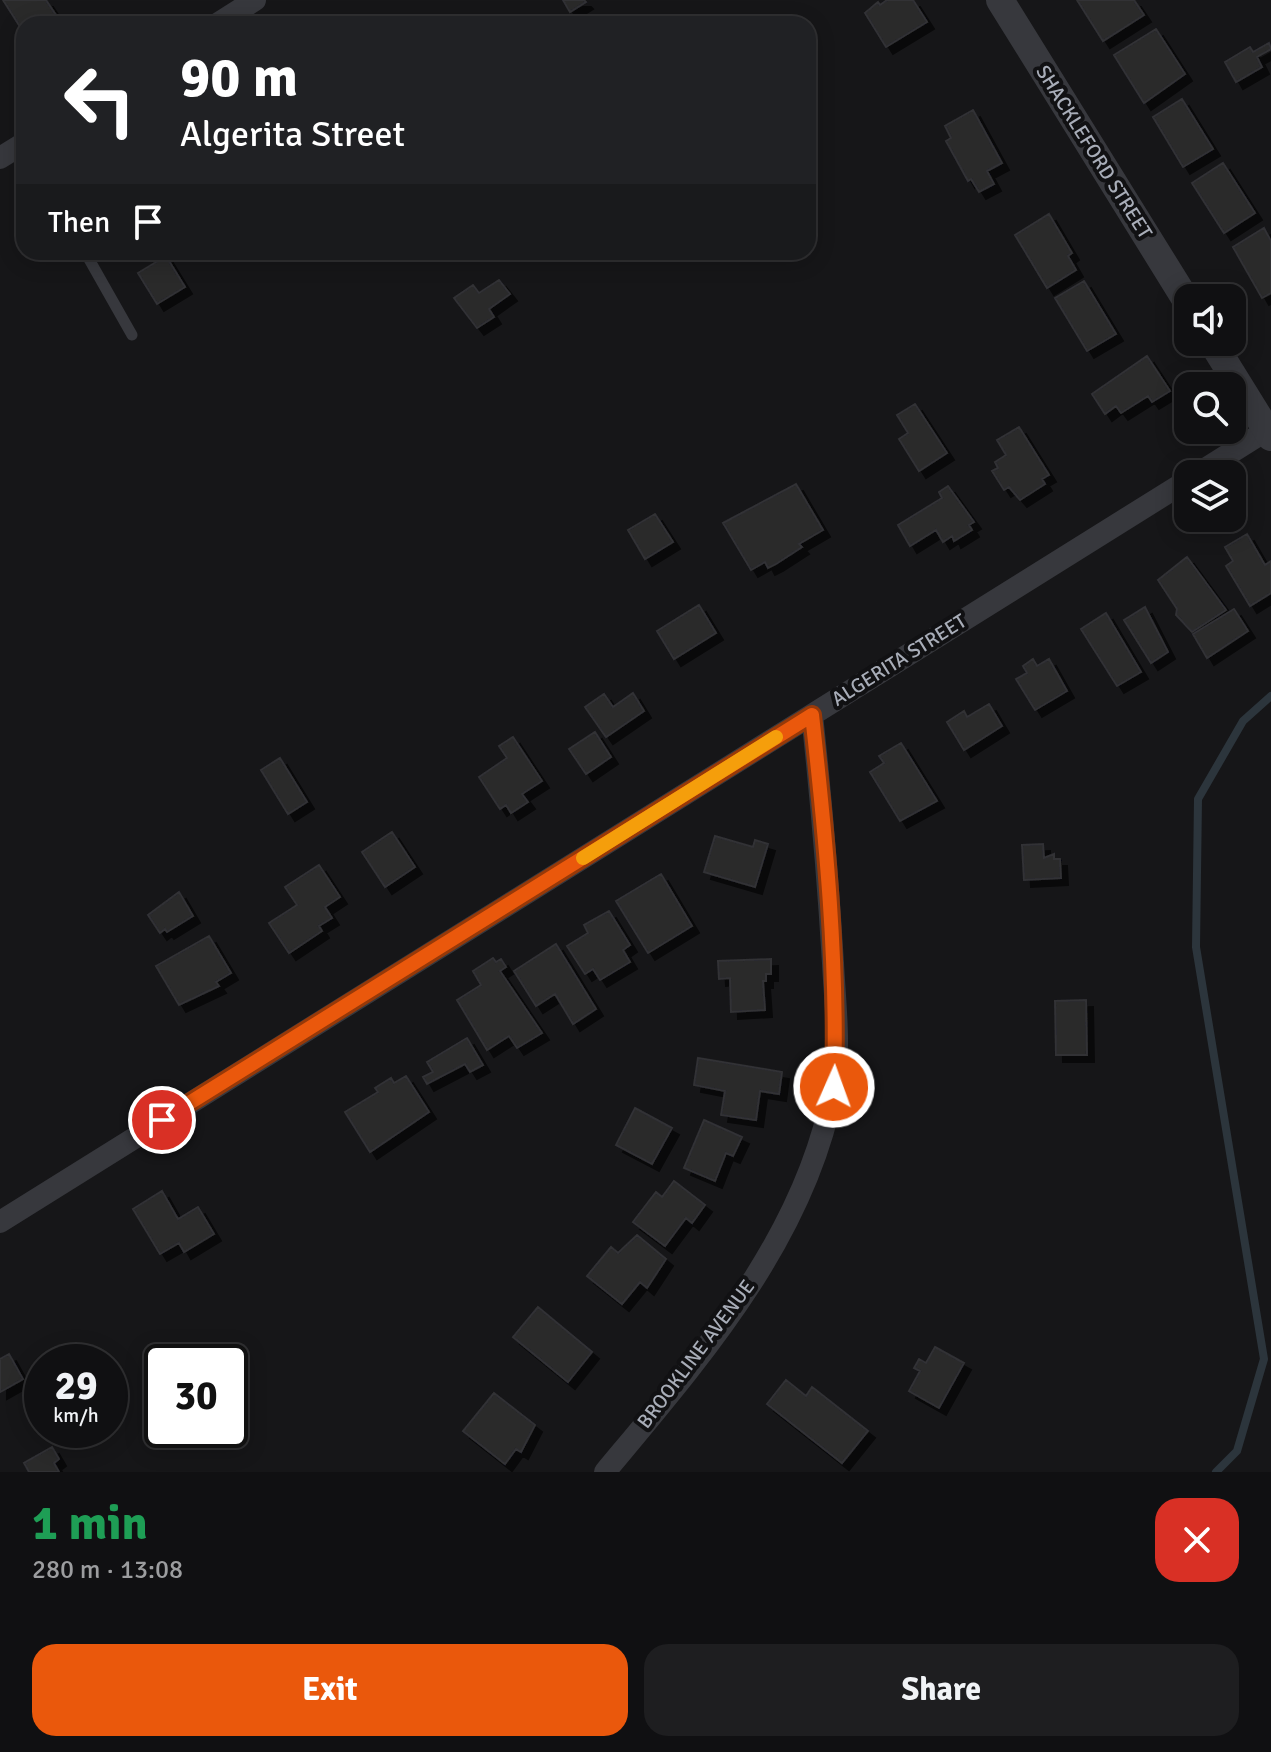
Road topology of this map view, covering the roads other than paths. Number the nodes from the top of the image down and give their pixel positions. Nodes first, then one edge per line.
1 (255, 0) edge
2 (1000, 0) edge
3 (230, 16) edge
4 (90, 260) edge
5 (1176, 284) edge
6 (132, 335) dead end
7 (1221, 356) edge
8 (1269, 434) edge
9 (1222, 460) edge
10 (1174, 489) edge
11 (812, 715) junction
12 (0, 1222) edge
13 (605, 1472) edge

1 - 3 street
2 - 5 street, SHACKLEFORD STREET
4 - 6 lane
7 - 8 street
8 - 9 street
10 - 11 street, ALGERITA STREET
11 - 12 street, ALGERITA STREET
11 - 13 street, BROOKLINE AVENUE

